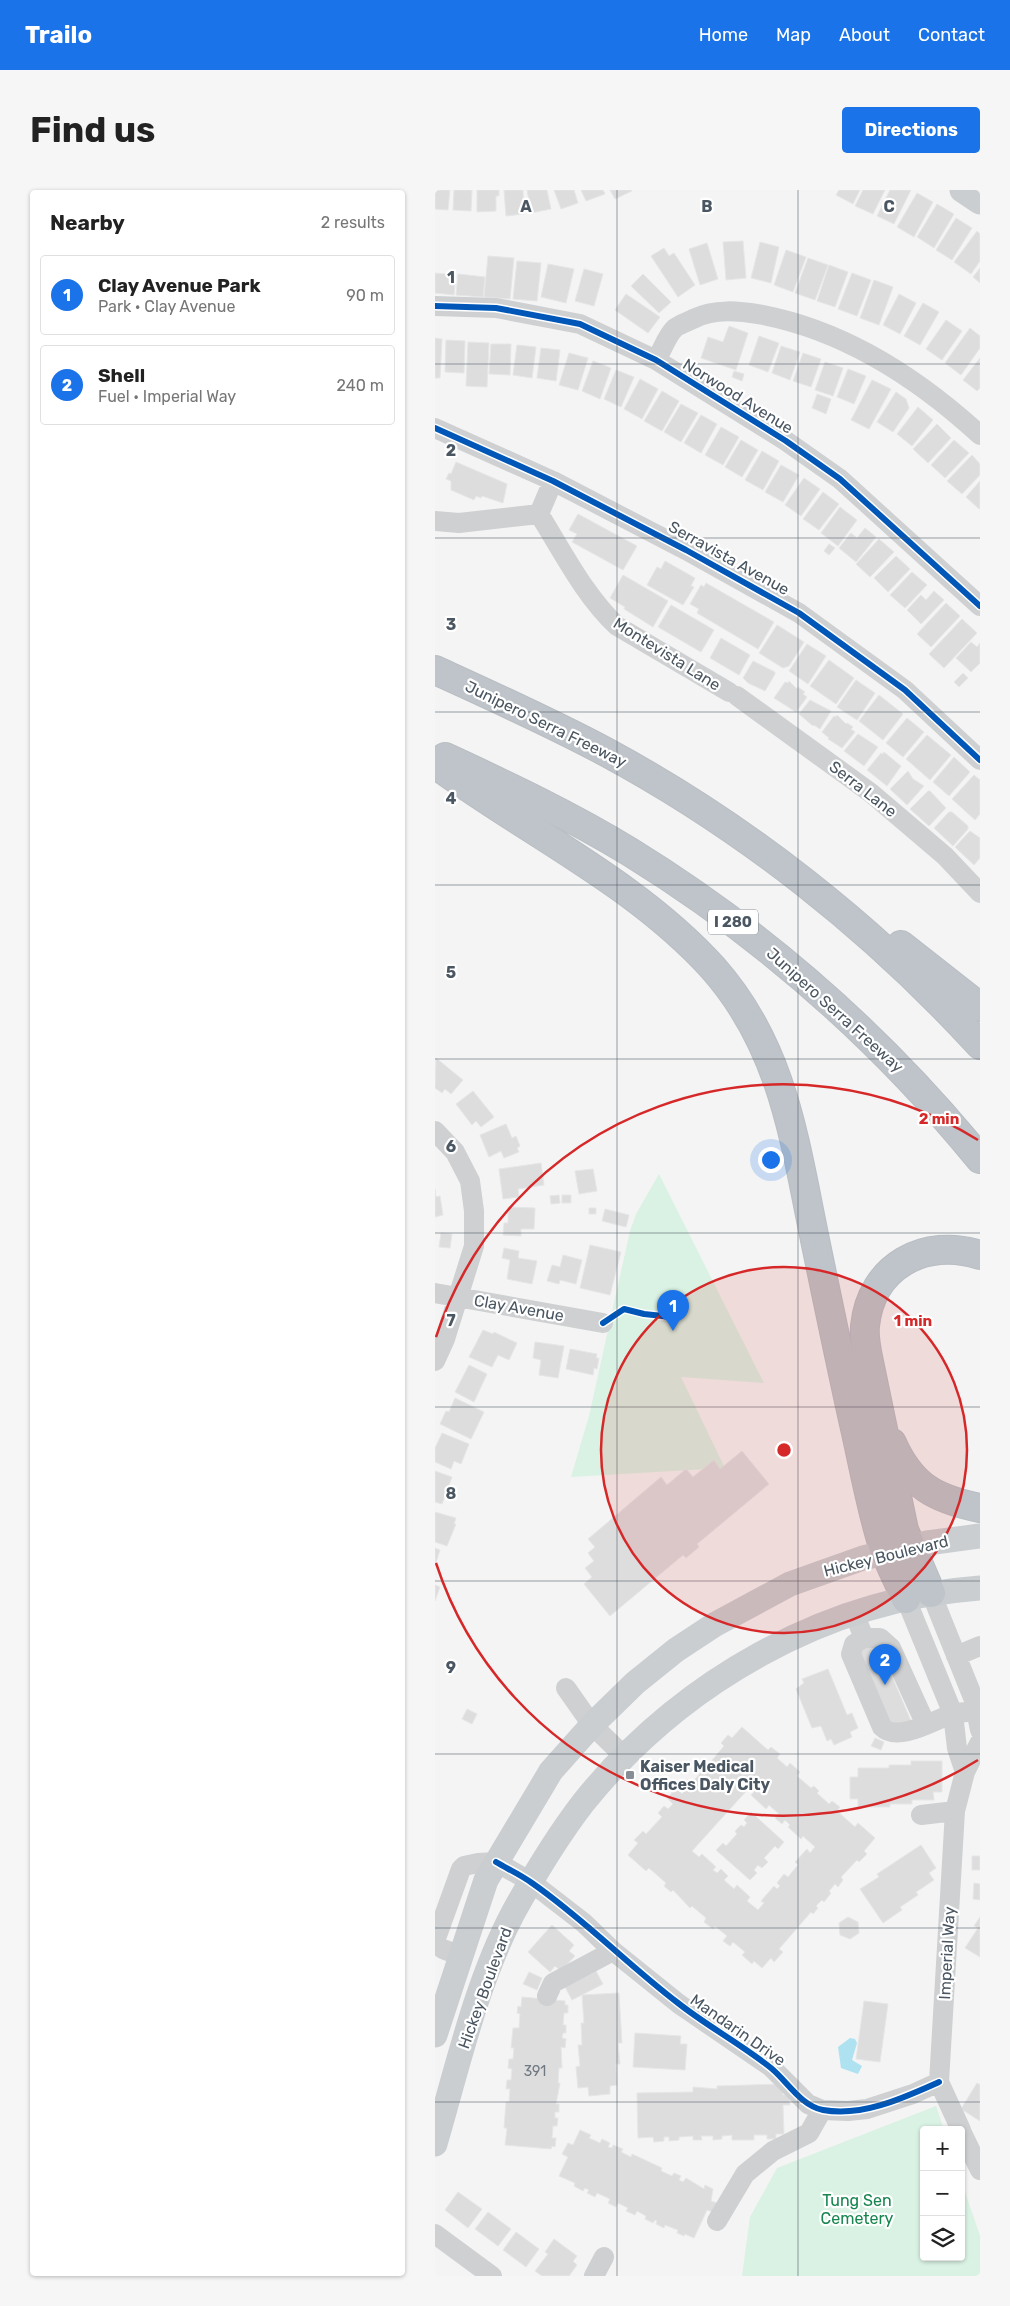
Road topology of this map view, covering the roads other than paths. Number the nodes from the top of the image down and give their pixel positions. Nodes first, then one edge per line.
1 (962, 190) edge
2 (980, 202) edge
3 (435, 306) edge
4 (656, 360) junction
5 (435, 428) edge
6 (980, 435) edge
7 (553, 481) junction
8 (539, 514) junction
9 (435, 521) edge
10 (980, 606) edge
11 (435, 670) edge
12 (733, 694) joint
13 (435, 752) edge
14 (980, 760) edge
15 (435, 764) edge
16 (801, 880) junction
17 (980, 894) edge
18 (980, 1007) edge
19 (980, 1045) edge
20 (435, 1132) edge
21 (980, 1159) edge
22 (980, 1255) edge
23 (435, 1293) edge
24 (457, 1297) junction
25 (603, 1324) dead end
26 (435, 1361) edge
27 (881, 1414) junction
28 (980, 1508) edge
29 (980, 1536) edge
30 (898, 1550) junction
31 (980, 1588) edge
32 (919, 1596) junction
33 (853, 1613) junction
34 (864, 1638) junction
35 (922, 1638) junction
36 (980, 1646) edge
37 (956, 1656) junction
38 (898, 1663) junction
39 (566, 1688) dead end
40 (978, 1710) edge
41 (953, 1714) junction
42 (592, 1725) junction
43 (926, 1726) junction
44 (980, 1730) edge
45 (980, 1742) edge
46 (625, 1757) junction
47 (972, 1769) edge
48 (955, 1811) junction
49 (921, 1814) dead end
50 (496, 1862) junction
51 (531, 1882) junction
52 (613, 1951) junction
53 (547, 1996) dead end
54 (435, 2035) edge
55 (939, 2082) junction
56 (823, 2110) junction
57 (959, 2126) edge
58 (965, 2138) edge
59 (435, 2144) edge
60 (980, 2170) edge
61 (717, 2221) dead end
62 (436, 2234) edge
63 (604, 2257) dead end
64 (492, 2276) edge
65 (594, 2276) edge

1 - 2 main road
3 - 4 street, Norwood Avenue
4 - 6 street
4 - 10 street, Norwood Avenue
5 - 7 street, Serravista Avenue
7 - 8 street
7 - 14 street, Serravista Avenue
8 - 9 street
8 - 12 street, Montevista Lane
11 - 16 highway, Junipero Serra Freeway
12 - 17 street, Serra Lane
13 - 21 highway, Junipero Serra Freeway / I 280
15 - 30 highway
16 - 18 highway
16 - 19 highway, Junipero Serra Freeway
20 - 24 street
22 - 27 highway
23 - 24 street, Clay Avenue
24 - 25 street, Clay Avenue
24 - 26 street
27 - 28 highway
27 - 30 highway
29 - 30 main road, Hickey Boulevard
30 - 32 highway
30 - 42 main road, Hickey Boulevard
31 - 32 main road, Hickey Boulevard
32 - 33 main road, Hickey Boulevard
32 - 35 street
32 - 37 street
33 - 34 street
33 - 46 main road, Hickey Boulevard
34 - 38 street
34 - 43 street
35 - 38 street
35 - 41 street
36 - 37 street
37 - 40 street
38 - 43 street
39 - 42 street
40 - 41 street
40 - 44 street
41 - 43 street
41 - 47 street
42 - 46 street
42 - 50 main road, Hickey Boulevard
45 - 47 street, Imperial Way
46 - 51 main road, Hickey Boulevard
47 - 48 street, Imperial Way
48 - 49 street
48 - 55 street, Imperial Way
50 - 51 street, Mandarin Drive
50 - 54 main road, Hickey Boulevard
51 - 52 street, Mandarin Drive
51 - 59 main road, Hickey Boulevard
52 - 53 street
52 - 56 street, Mandarin Drive
55 - 56 street, Mandarin Drive
55 - 57 street, Imperial Way
56 - 61 street
58 - 60 street, Imperial Way
62 - 64 street
63 - 65 street

